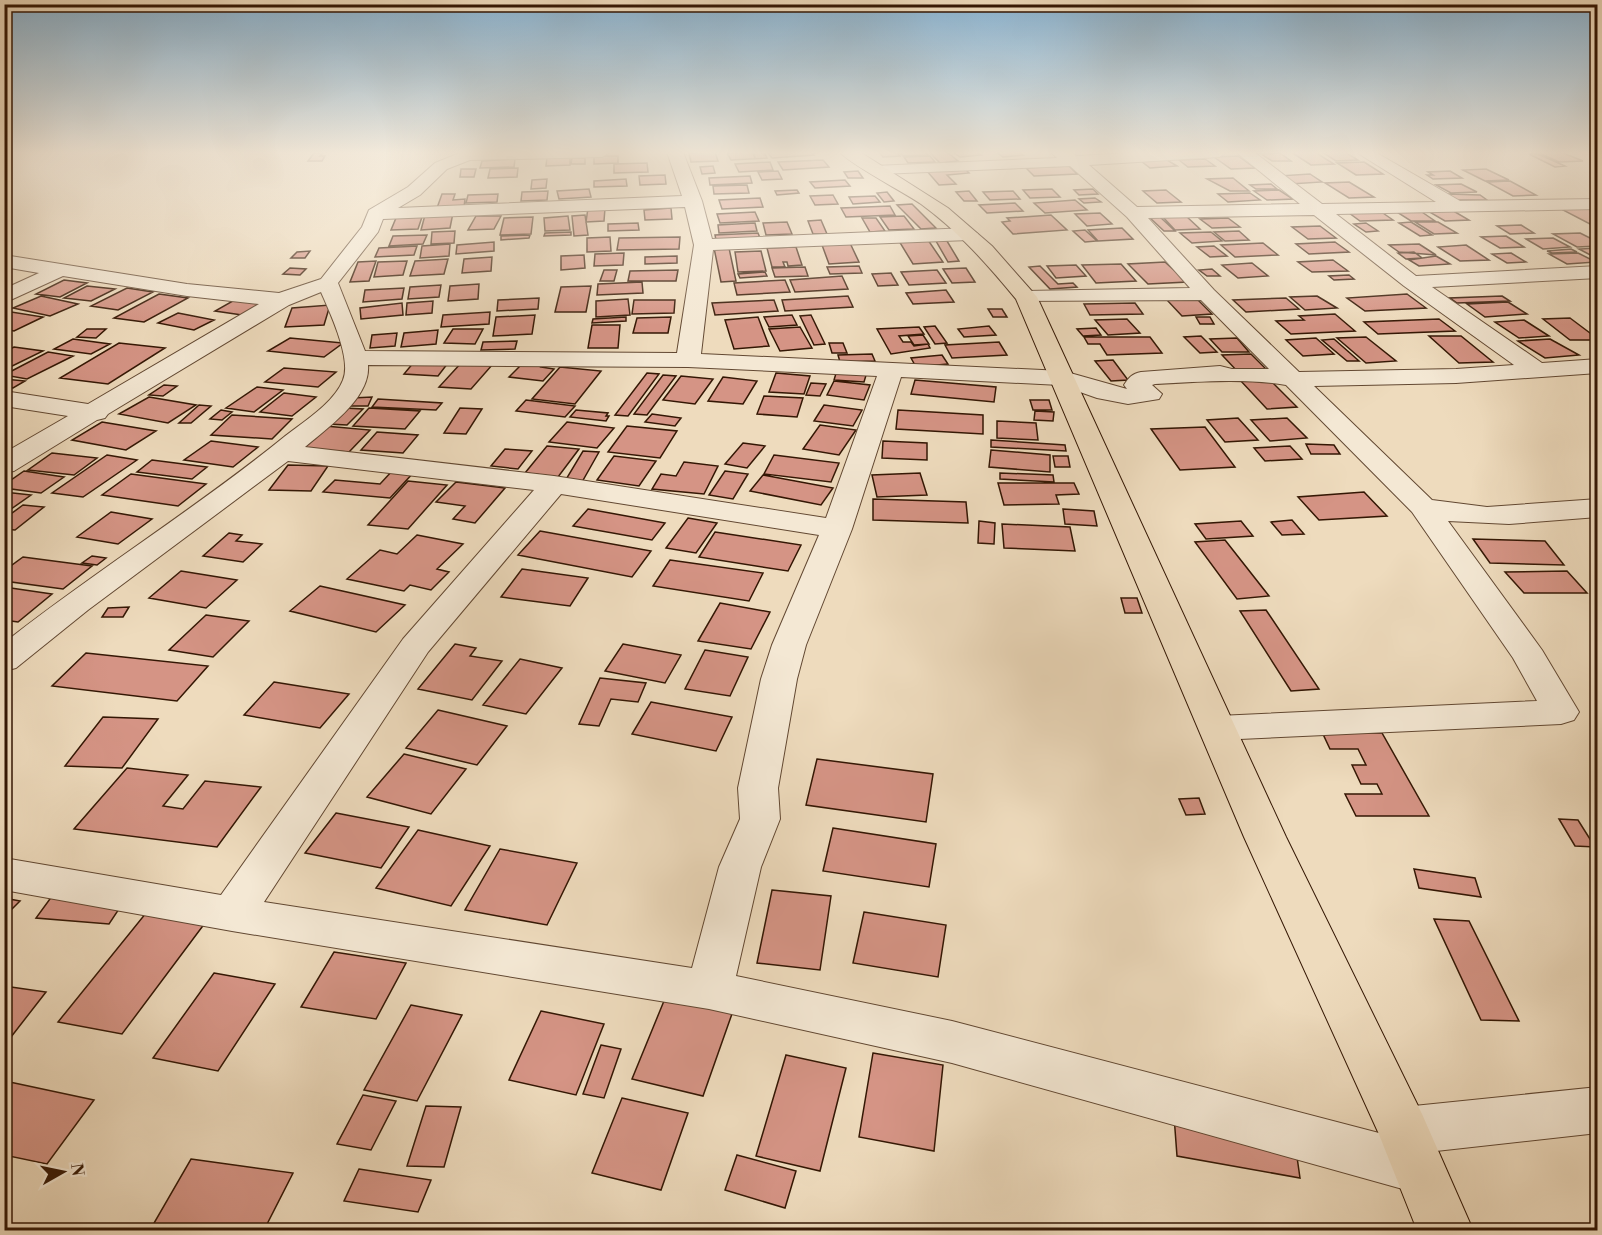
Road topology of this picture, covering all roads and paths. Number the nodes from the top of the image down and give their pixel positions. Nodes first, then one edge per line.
1 (383, 210) edge
2 (482, 210) edge
3 (695, 210) edge
4 (936, 210) edge
5 (1129, 210) edge
6 (1287, 210) edge
7 (1317, 210) edge
8 (1133, 213) junction
9 (375, 214) junction
10 (969, 234) junction
11 (704, 245) junction
12 (4, 261) edge
13 (60, 270) junction
14 (1598, 272) edge
15 (1411, 282) junction
16 (328, 283) junction
17 (1207, 294) junction
18 (4, 297) edge
19 (1026, 297) junction
20 (281, 300) junction
21 (356, 358) junction
22 (688, 360) junction
23 (1598, 366) edge
24 (891, 370) junction
25 (1538, 370) junction
26 (1063, 378) junction
27 (1292, 379) junction
28 (4, 398) edge
29 (96, 413) junction
30 (282, 452) junction
31 (4, 465) edge
32 (554, 484) junction
33 (1422, 506) junction
34 (1598, 508) edge
35 (837, 529) junction
36 (4, 660) edge
37 (1218, 728) junction
38 (4, 874) edge
39 (232, 914) junction
40 (709, 990) junction
41 (1598, 1110) edge
42 (1411, 1149) junction
43 (1445, 1230) edge

1 - 9 street
2 - 9 street
3 - 11 street
4 - 10 main road
5 - 8 street
6 - 8 street
7 - 15 street
8 - 17 street
9 - 16 street
10 - 11 street
10 - 19 main road
11 - 22 street
12 - 13 street
13 - 18 street
13 - 20 street
14 - 15 street
15 - 25 street
16 - 20 street
16 - 21 street
17 - 19 street
17 - 27 street
19 - 26 main road
20 - 29 street
21 - 22 street
21 - 30 street
22 - 24 street
23 - 25 street
24 - 26 street
24 - 35 street
25 - 27 street
26 - 27 street
26 - 37 main road
27 - 33 street
28 - 29 street
29 - 31 street
30 - 32 street
30 - 36 street
32 - 35 street
32 - 39 street
33 - 34 street
33 - 37 street
35 - 40 street
37 - 42 main road
38 - 39 street
39 - 40 street
40 - 42 street
41 - 42 street
42 - 43 main road

